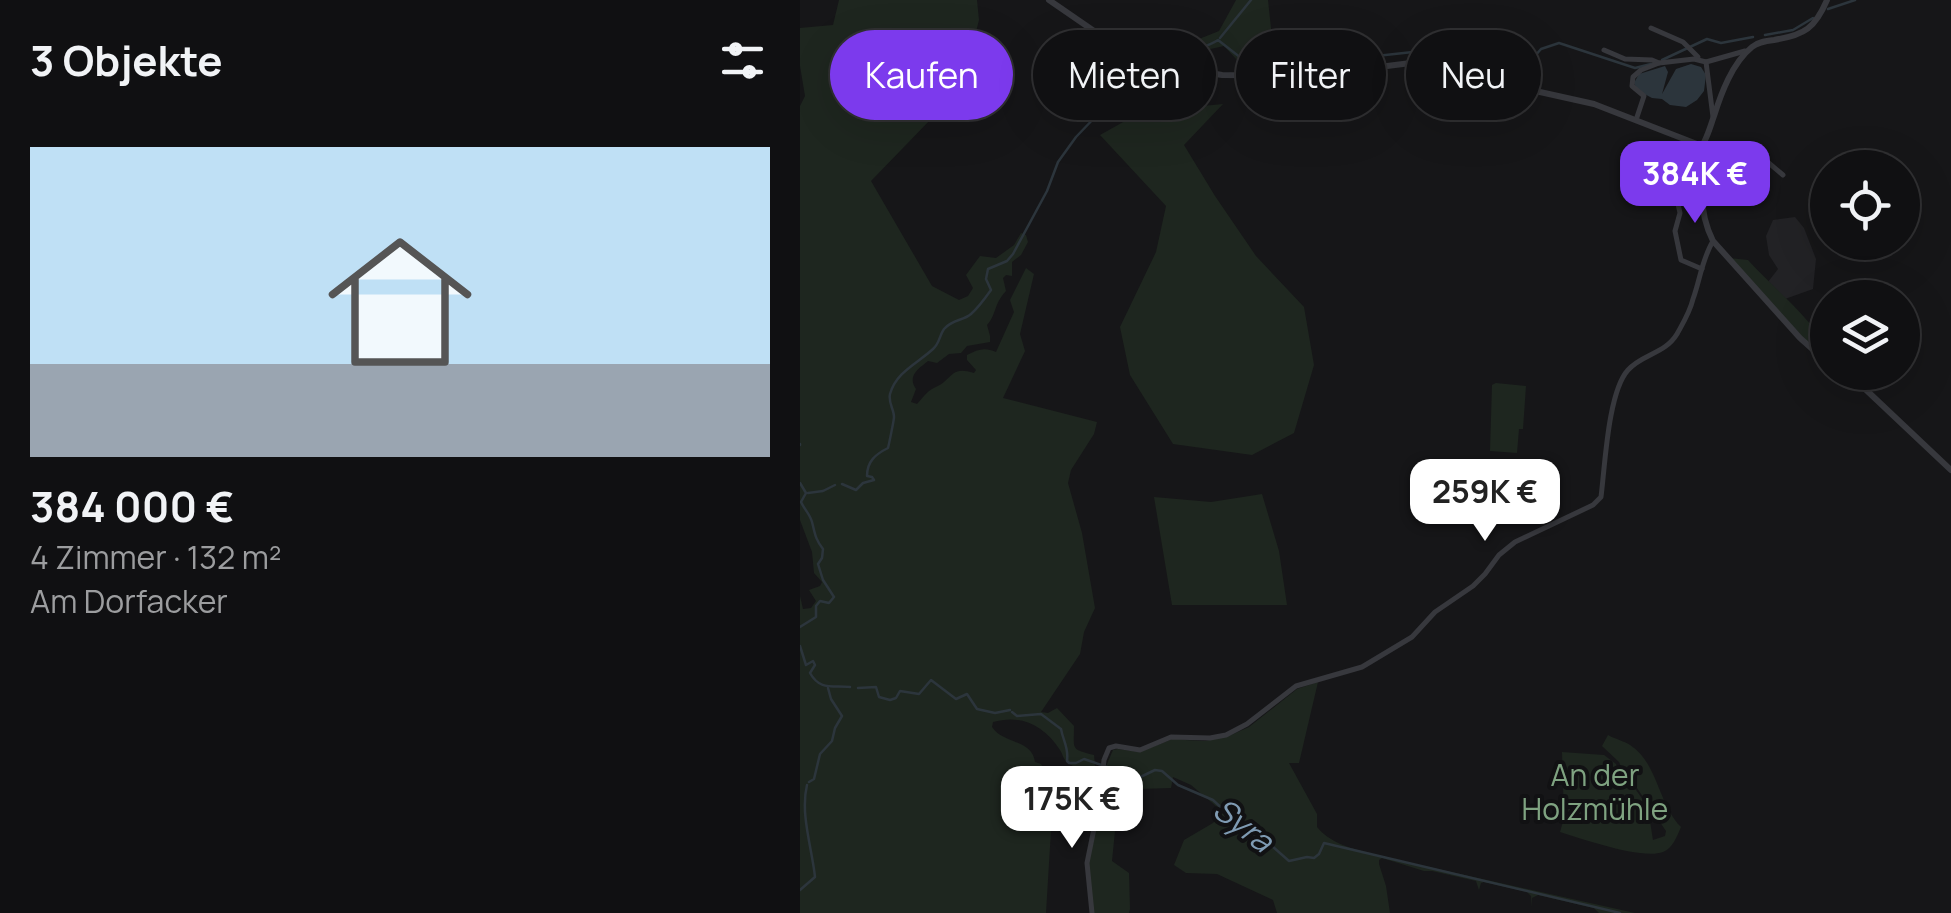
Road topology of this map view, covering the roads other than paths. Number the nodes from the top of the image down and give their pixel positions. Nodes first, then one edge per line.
1 (1049, 0) edge
2 (1827, 0) edge
3 (1651, 28) dead end
4 (1604, 50) dead end
5 (1748, 50) junction
6 (1704, 61) junction
7 (1660, 63) junction
8 (1713, 117) junction
9 (1636, 120) junction
10 (1702, 146) junction
11 (1704, 164) junction
12 (1783, 175) dead end
13 (1676, 195) dead end
14 (1713, 241) junction
15 (1702, 270) junction
16 (1810, 348) edge
17 (1866, 390) edge
18 (1951, 470) edge
19 (1092, 913) edge

1 - 9 street
2 - 5 street
3 - 6 street
4 - 7 street
5 - 6 street
5 - 8 street
6 - 7 street
6 - 8 street
7 - 9 street
8 - 10 street
9 - 10 street
10 - 11 street
11 - 12 street
11 - 14 street
13 - 15 street
14 - 15 street
14 - 16 street
15 - 19 street
17 - 18 street

